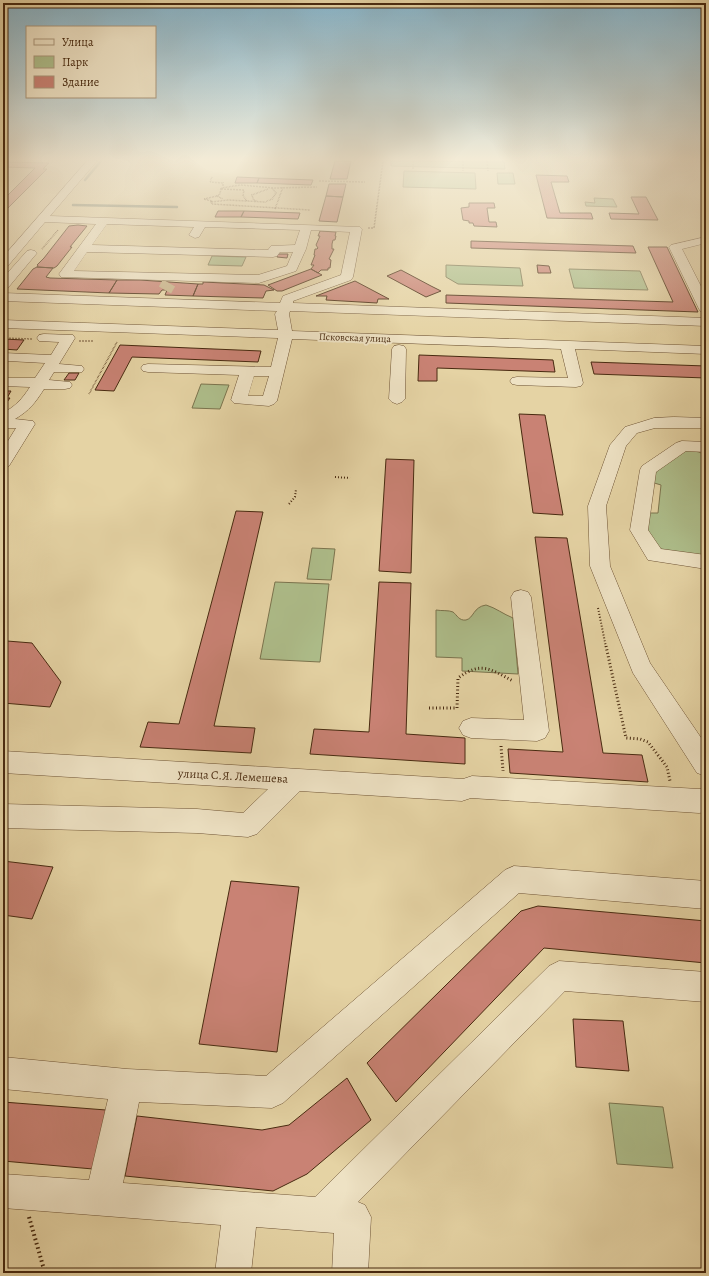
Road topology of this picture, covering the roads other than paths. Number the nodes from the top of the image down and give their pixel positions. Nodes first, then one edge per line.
1 (41, 221) edge
2 (45, 221) edge
3 (104, 221) junction
4 (201, 224) junction
5 (266, 226) junction
6 (307, 227) junction
7 (706, 240) edge
8 (40, 248) road end
9 (84, 248) junction
10 (300, 249) junction
11 (186, 251) junction
12 (256, 253) junction
13 (3, 264) edge
14 (168, 283) junction
15 (3, 286) edge
16 (3, 298) edge
17 (285, 307) junction
18 (706, 309) edge
19 (153, 316) junction
20 (706, 322) edge
21 (3, 324) edge
22 (3, 336) edge
23 (112, 337) junction
24 (68, 338) junction
25 (285, 340) junction
26 (399, 349) junction
27 (568, 350) junction
28 (706, 350) edge
29 (3, 358) edge
30 (706, 359) edge
31 (52, 363) junction
32 (148, 368) dead end
33 (77, 369) dead end
34 (248, 371) junction
35 (277, 372) junction
36 (517, 381) dead end
37 (3, 382) edge
38 (39, 384) junction
39 (65, 386) dead end
40 (397, 399) dead end
41 (3, 419) edge
42 (3, 423) edge
43 (706, 423) edge
44 (706, 448) edge
45 (3, 462) edge
46 (706, 562) edge
47 (521, 597) dead end
48 (470, 728) dead end
49 (3, 762) edge
50 (706, 765) edge
51 (295, 780) junction
52 (706, 800) edge
53 (3, 816) edge
54 (706, 895) edge
55 (706, 987) edge
56 (3, 1073) edge
57 (127, 1085) junction
58 (12, 1191) edge
59 (102, 1198) junction
60 (241, 1208) junction
61 (321, 1214) junction
62 (233, 1273) edge
63 (350, 1273) edge

1 - 13 street
2 - 3 street
3 - 4 street
3 - 9 street
4 - 5 street
4 - 11 street
5 - 6 street
5 - 12 street
6 - 10 street
6 - 17 street
7 - 18 street
8 - 15 street
9 - 11 street
9 - 14 street
10 - 12 street
10 - 14 street
11 - 12 street
11 - 14 street
14 - 19 street
16 - 19 street
17 - 19 street
17 - 20 street
17 - 25 street
19 - 23 street, Псковская улица
19 - 25 street, Псковская улица
21 - 23 street, Псковская улица
22 - 24 street
23 - 24 street
23 - 25 street
24 - 31 street
25 - 26 street
25 - 27 street, Псковская улица
25 - 35 street
26 - 27 street
26 - 40 street
27 - 28 street, Псковская улица
27 - 30 street
27 - 36 street
29 - 31 street
31 - 33 street
31 - 38 street
32 - 34 street
34 - 35 street
34 - 35 street
37 - 38 street
38 - 39 street
38 - 41 street
42 - 45 street
43 - 50 street
44 - 46 street
47 - 48 street
49 - 51 street, улица С.Я. Лемешева
51 - 52 street, улица С.Я. Лемешева
51 - 53 street
54 - 57 street
55 - 61 street
56 - 57 street
57 - 59 street
58 - 59 street
59 - 60 street
60 - 61 street
60 - 62 street
61 - 63 street

